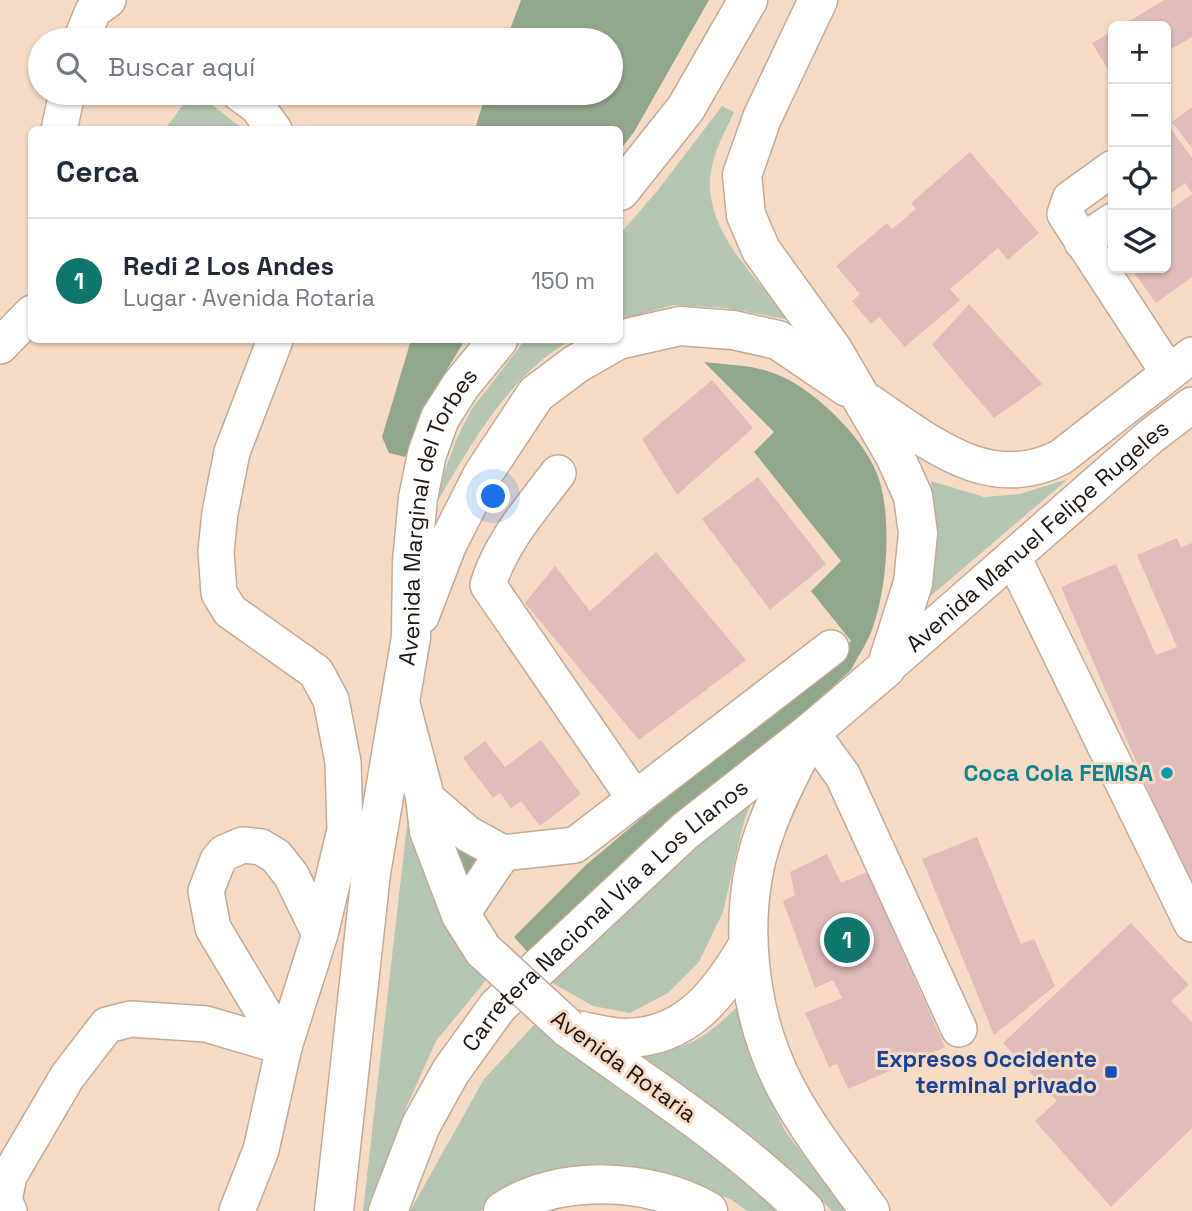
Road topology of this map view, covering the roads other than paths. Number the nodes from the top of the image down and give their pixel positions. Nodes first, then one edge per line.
1 (108, 0) edge
2 (748, 0) edge
3 (818, 0) edge
4 (86, 28) edge
5 (64, 105) edge
6 (256, 105) edge
7 (60, 126) edge
8 (271, 126) edge
9 (1108, 172) edge
10 (623, 187) edge
11 (1108, 224) edge
12 (1082, 242) junction
13 (28, 317) edge
14 (623, 339) edge
15 (274, 343) edge
16 (496, 343) edge
17 (613, 343) edge
18 (0, 346) edge
19 (1180, 363) edge
20 (860, 396) junction
21 (1192, 405) edge
22 (558, 473) dead end
23 (1013, 556) junction
24 (411, 637) junction
25 (831, 648) dead end
26 (886, 667) junction
27 (401, 706) junction
28 (811, 732) junction
29 (425, 797) junction
30 (635, 799) junction
31 (503, 853) junction
32 (461, 915) junction
33 (1192, 924) edge
34 (320, 934) junction
35 (748, 945) junction
36 (568, 1028) junction
37 (959, 1029) dead end
38 (284, 1047) junction
39 (9, 1211) edge
40 (237, 1211) edge
41 (334, 1211) edge
42 (388, 1211) edge
43 (503, 1211) edge
44 (708, 1211) edge
45 (805, 1211) edge
46 (870, 1211) edge

1 - 4 street
2 - 10 main road
3 - 20 main road
5 - 7 street
6 - 8 street
9 - 12 street
11 - 12 street
12 - 19 street
13 - 18 street
14 - 20 main road
15 - 34 street
16 - 24 main road, Avenida Marginal del Torbes
17 - 24 main road
19 - 20 street, Avenida Manuel Felipe Rugeles
20 - 26 main road
21 - 23 street, Avenida Manuel Felipe Rugeles
22 - 30 street
23 - 26 street, Avenida Manuel Felipe Rugeles
23 - 33 street
24 - 27 main road, Avenida Marginal del Torbes
25 - 30 street
26 - 28 main road, Carretera Nacional Vía a Los Llanos
27 - 29 main road, Avenida Rotaria
27 - 41 main road
28 - 35 main road
28 - 37 street
28 - 42 main road, Carretera Nacional Vía a Los Llanos
29 - 31 street
29 - 32 main road, Avenida Rotaria
30 - 31 street
31 - 32 street
32 - 36 main road, Avenida Rotaria, bridge
34 - 38 street
34 - 38 street
35 - 36 main road
35 - 46 main road
36 - 45 main road, Avenida Rotaria
38 - 39 street
38 - 40 street
43 - 44 main road

